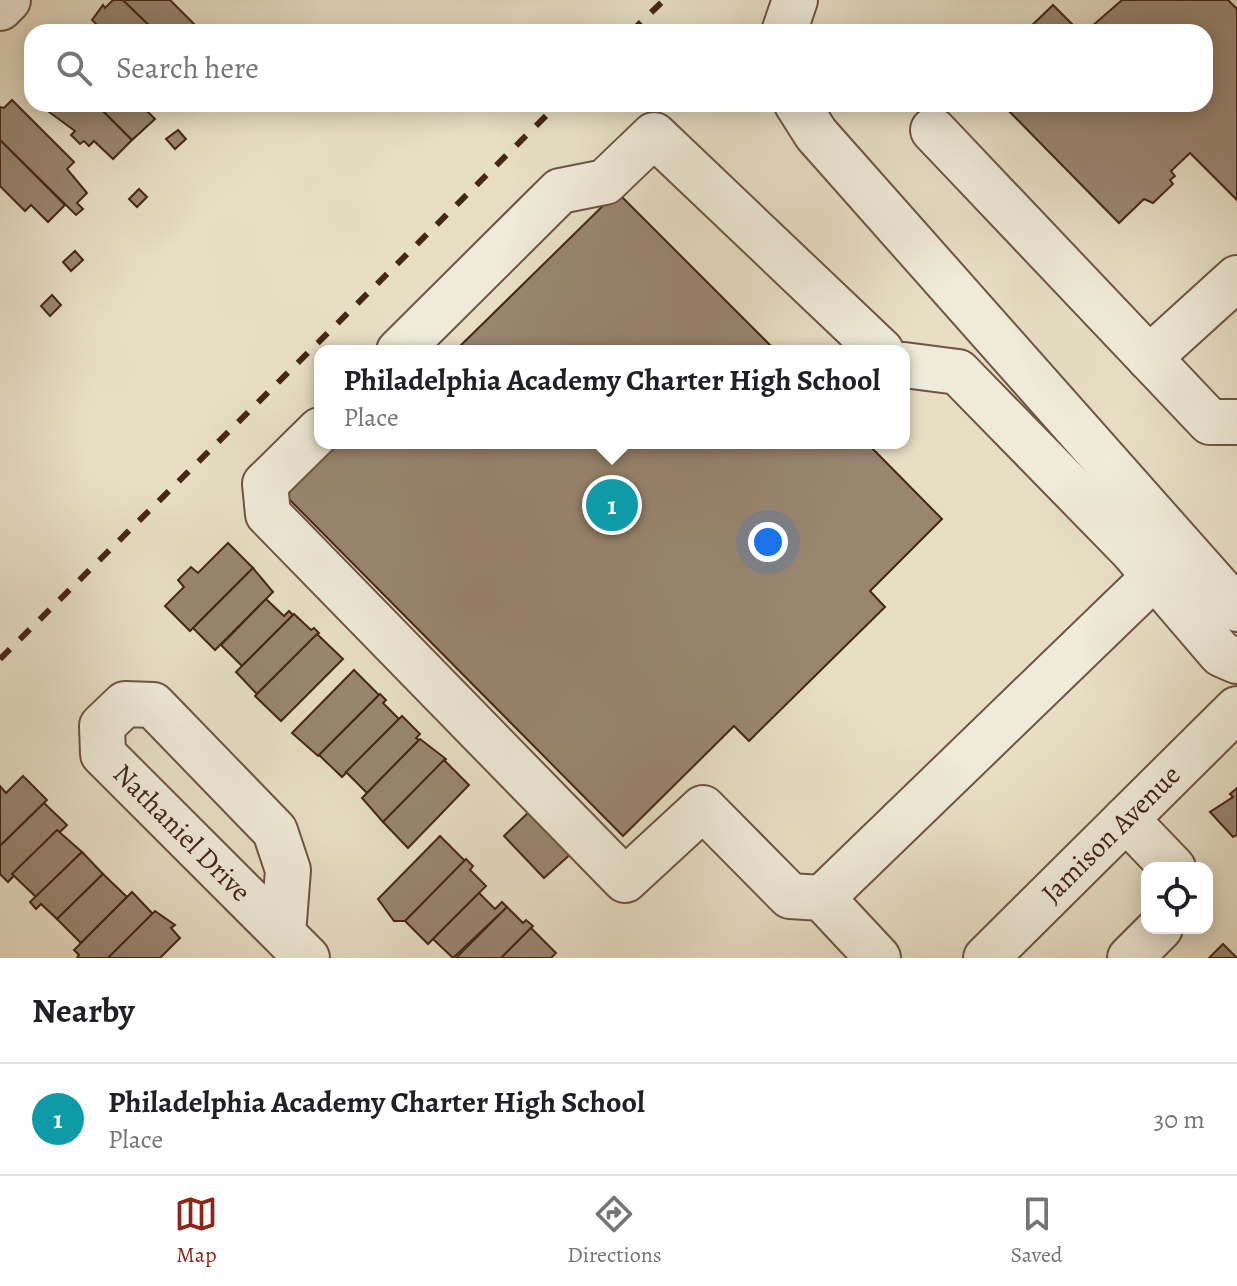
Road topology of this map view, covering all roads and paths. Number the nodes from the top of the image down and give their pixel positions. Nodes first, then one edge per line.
1 (8, 0) edge
2 (795, 0) edge
3 (0, 8) edge
4 (787, 24) edge
5 (802, 112) edge
6 (933, 130) dead end
7 (1237, 278) edge
8 (405, 345) edge
9 (875, 345) edge
10 (1149, 358) junction
11 (910, 366) edge
12 (1237, 422) edge
13 (314, 436) edge
14 (1155, 576) junction
15 (1237, 609) edge
16 (1237, 661) edge
17 (1237, 709) edge
18 (1126, 819) junction
19 (1167, 862) edge
20 (822, 898) junction
21 (1154, 934) edge
22 (295, 946) edge
23 (878, 958) edge
24 (986, 958) edge
25 (1130, 958) edge

1 - 3 street
2 - 4 street
5 - 15 street
6 - 10 street
7 - 10 street
8 - 9 street
10 - 12 street
11 - 14 street
13 - 20 street
14 - 16 street
14 - 20 street
17 - 18 street, Jamison Avenue
18 - 19 street
18 - 24 street, Jamison Avenue
20 - 23 street
21 - 25 street
22 - 22 street, Nathaniel Drive

